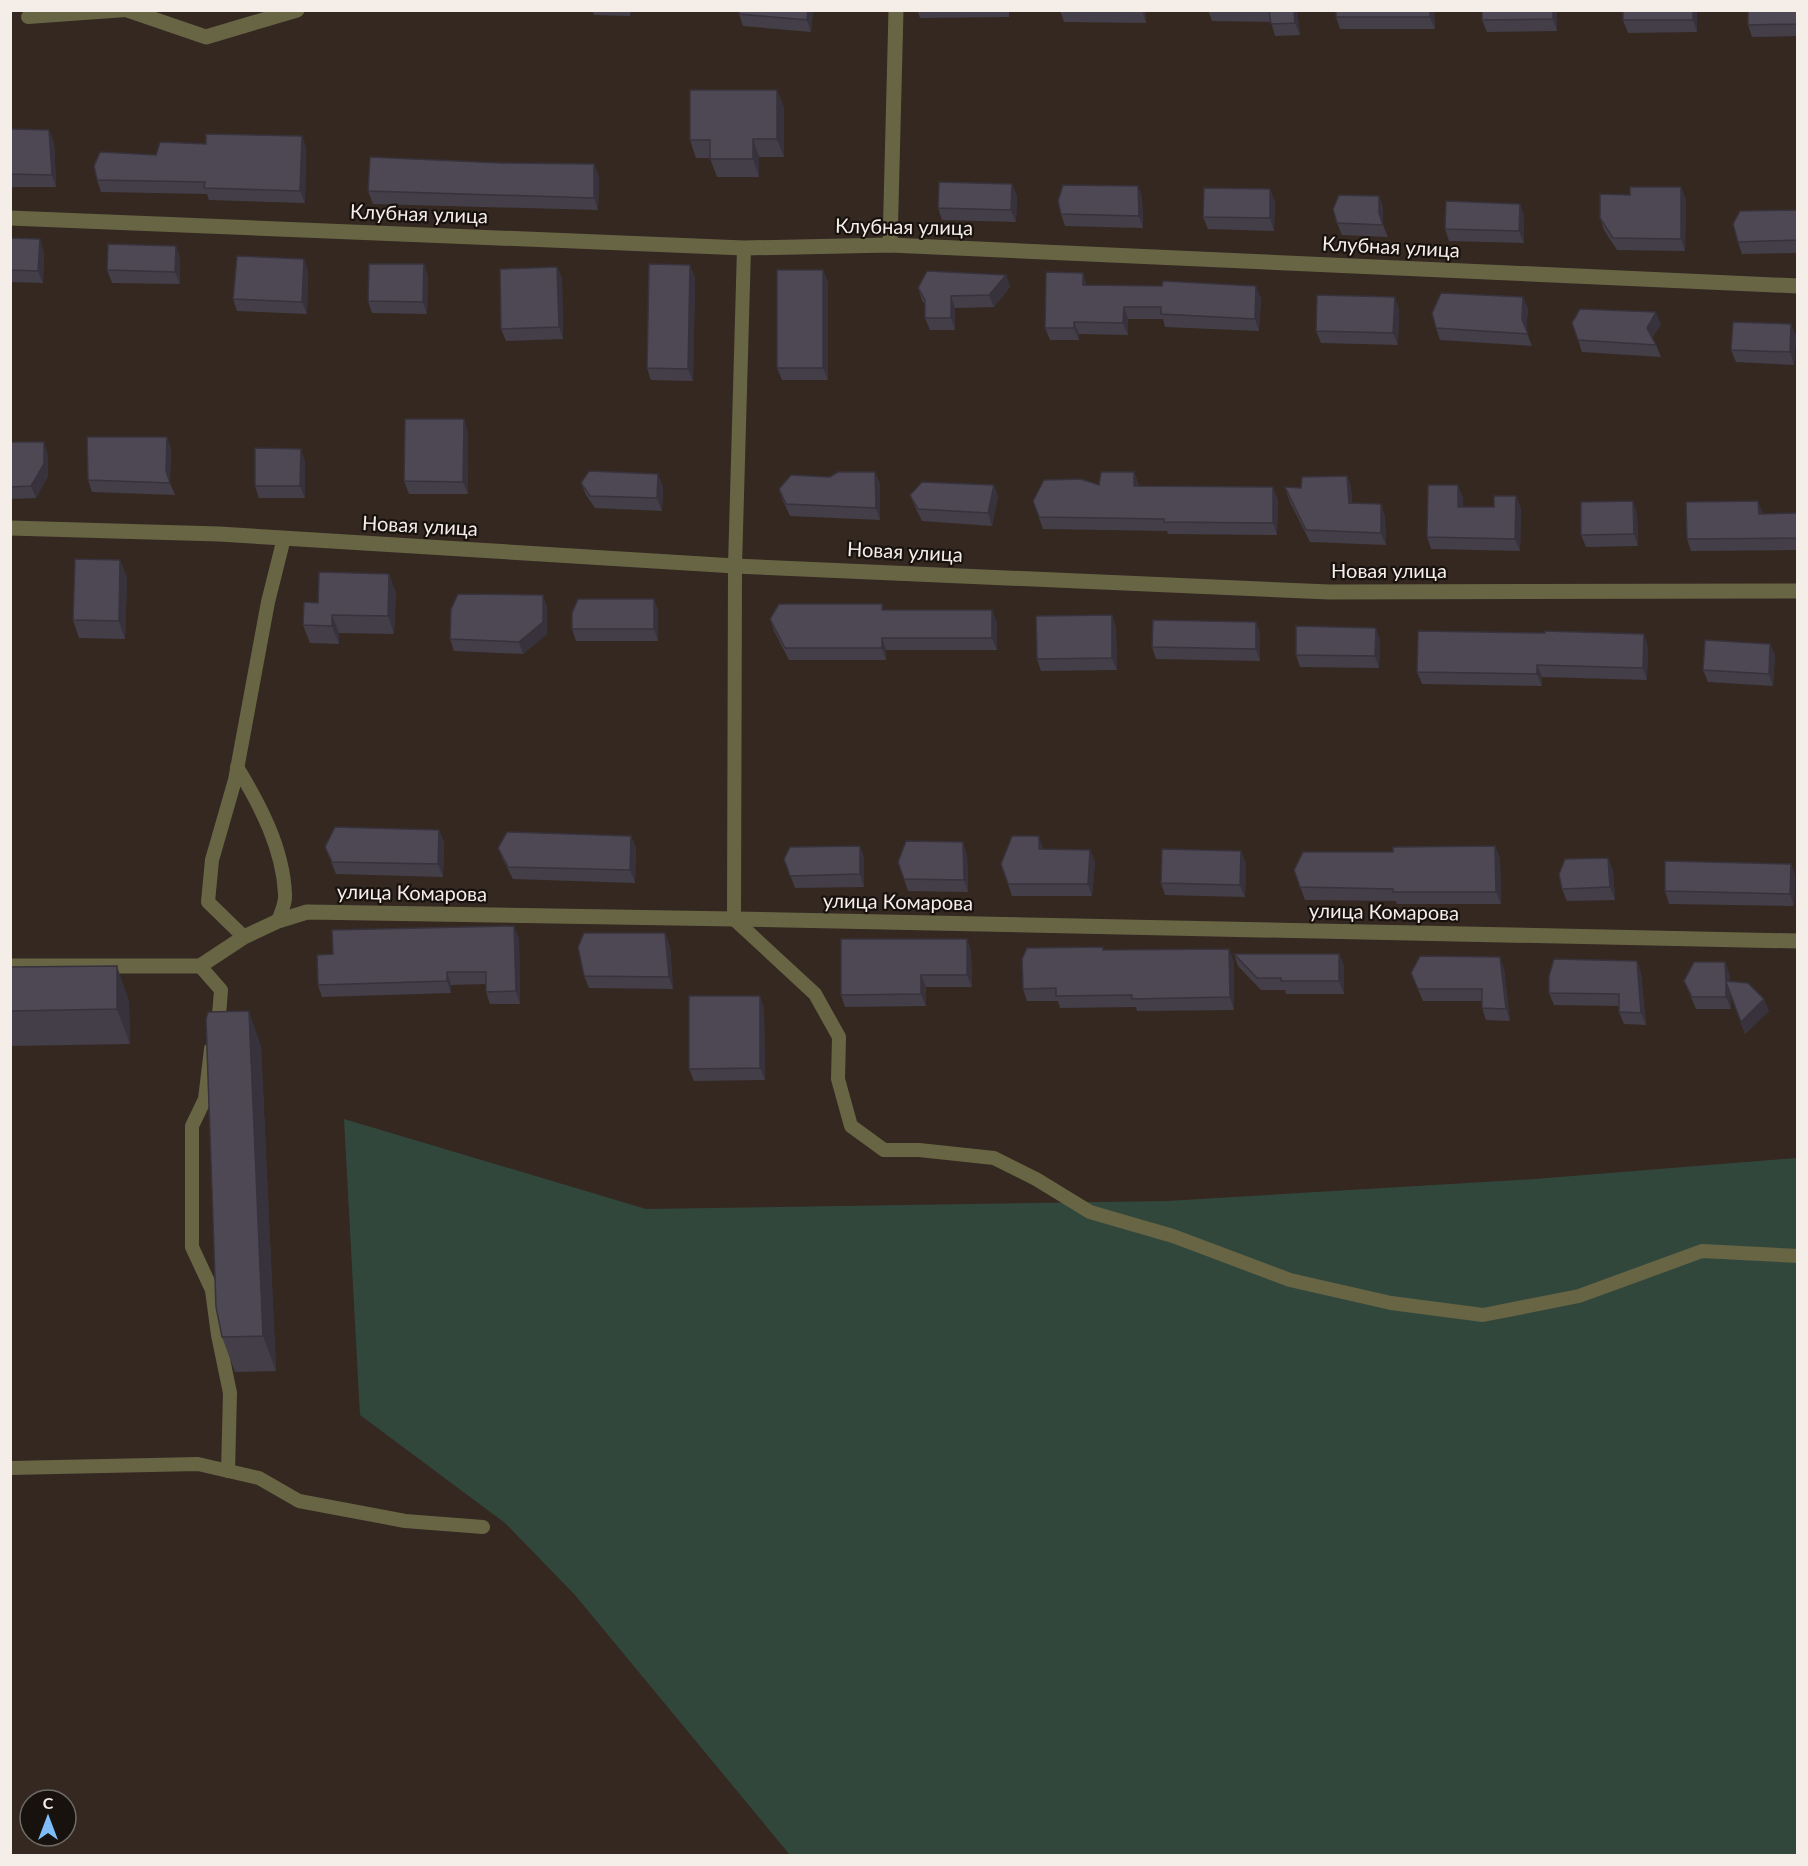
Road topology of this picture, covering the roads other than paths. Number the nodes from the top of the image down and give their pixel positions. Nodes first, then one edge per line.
1 (127, 10) edge
2 (297, 10) edge
3 (896, 10) edge
4 (28, 17) dead end
5 (10, 218) edge
6 (890, 245) junction
7 (744, 248) junction
8 (1797, 286) edge
9 (10, 528) edge
10 (284, 538) junction
11 (735, 566) junction
12 (1797, 591) edge
13 (237, 767) junction
14 (734, 919) junction
15 (278, 921) junction
16 (244, 937) junction
17 (1797, 941) edge
18 (10, 966) edge
19 (200, 966) junction
20 (1797, 1256) edge
21 (10, 1468) edge
22 (228, 1471) junction
23 (483, 1527) dead end

1 - 2 street
1 - 4 lane
3 - 6 street
5 - 7 street, Клубная улица
6 - 7 street, Клубная улица
6 - 8 street, Клубная улица
7 - 11 lane
9 - 10 street, Новая улица
10 - 11 street, Новая улица
10 - 13 lane
11 - 12 street, Новая улица
11 - 14 lane
13 - 15 lane
13 - 16 lane
14 - 15 street, улица Комарова
14 - 17 street, улица Комарова
14 - 20 lane
15 - 16 street, улица Комарова
16 - 19 street, улица Комарова
18 - 19 street
19 - 22 lane
21 - 22 lane
22 - 23 lane

